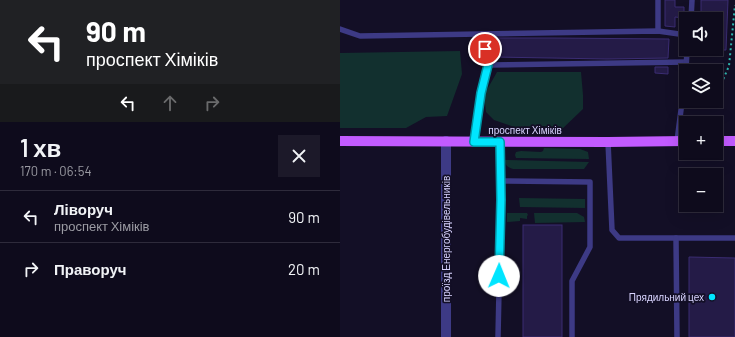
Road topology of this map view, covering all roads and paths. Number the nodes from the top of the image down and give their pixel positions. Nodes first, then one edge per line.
1 (658, 0) edge
2 (692, 0) edge
3 (735, 5) edge
4 (691, 12) edge
5 (340, 29) edge
6 (658, 31) junction
7 (482, 34) junction
8 (679, 34) edge
9 (686, 56) edge
10 (686, 62) junction
11 (488, 65) junction
12 (723, 80) edge
13 (683, 116) edge
14 (340, 141) edge
15 (446, 141) junction
16 (679, 141) edge
17 (723, 141) edge
18 (735, 141) edge
19 (474, 142) junction
20 (500, 142) junction
21 (608, 142) junction
22 (501, 181) junction
23 (676, 238) junction
24 (735, 238) edge
25 (446, 337) edge
26 (498, 337) edge
27 (572, 337) edge
28 (677, 337) edge

1 - 6 lane
2 - 4 lane
3 - 12 path
5 - 7 lane
6 - 7 lane
6 - 8 lane
7 - 11 lane
9 - 10 lane
10 - 11 lane
10 - 13 lane
11 - 19 lane
14 - 15 main road, проспект Хіміків
15 - 19 main road, проспект Хіміків
15 - 25 street, проїзд Енергобудівельників
16 - 21 main road, проспект Хіміків
17 - 18 main road
19 - 20 main road, проспект Хіміків
20 - 21 main road, проспект Хіміків
20 - 22 lane
21 - 23 lane
22 - 26 lane
22 - 27 lane
23 - 24 lane
23 - 28 lane

